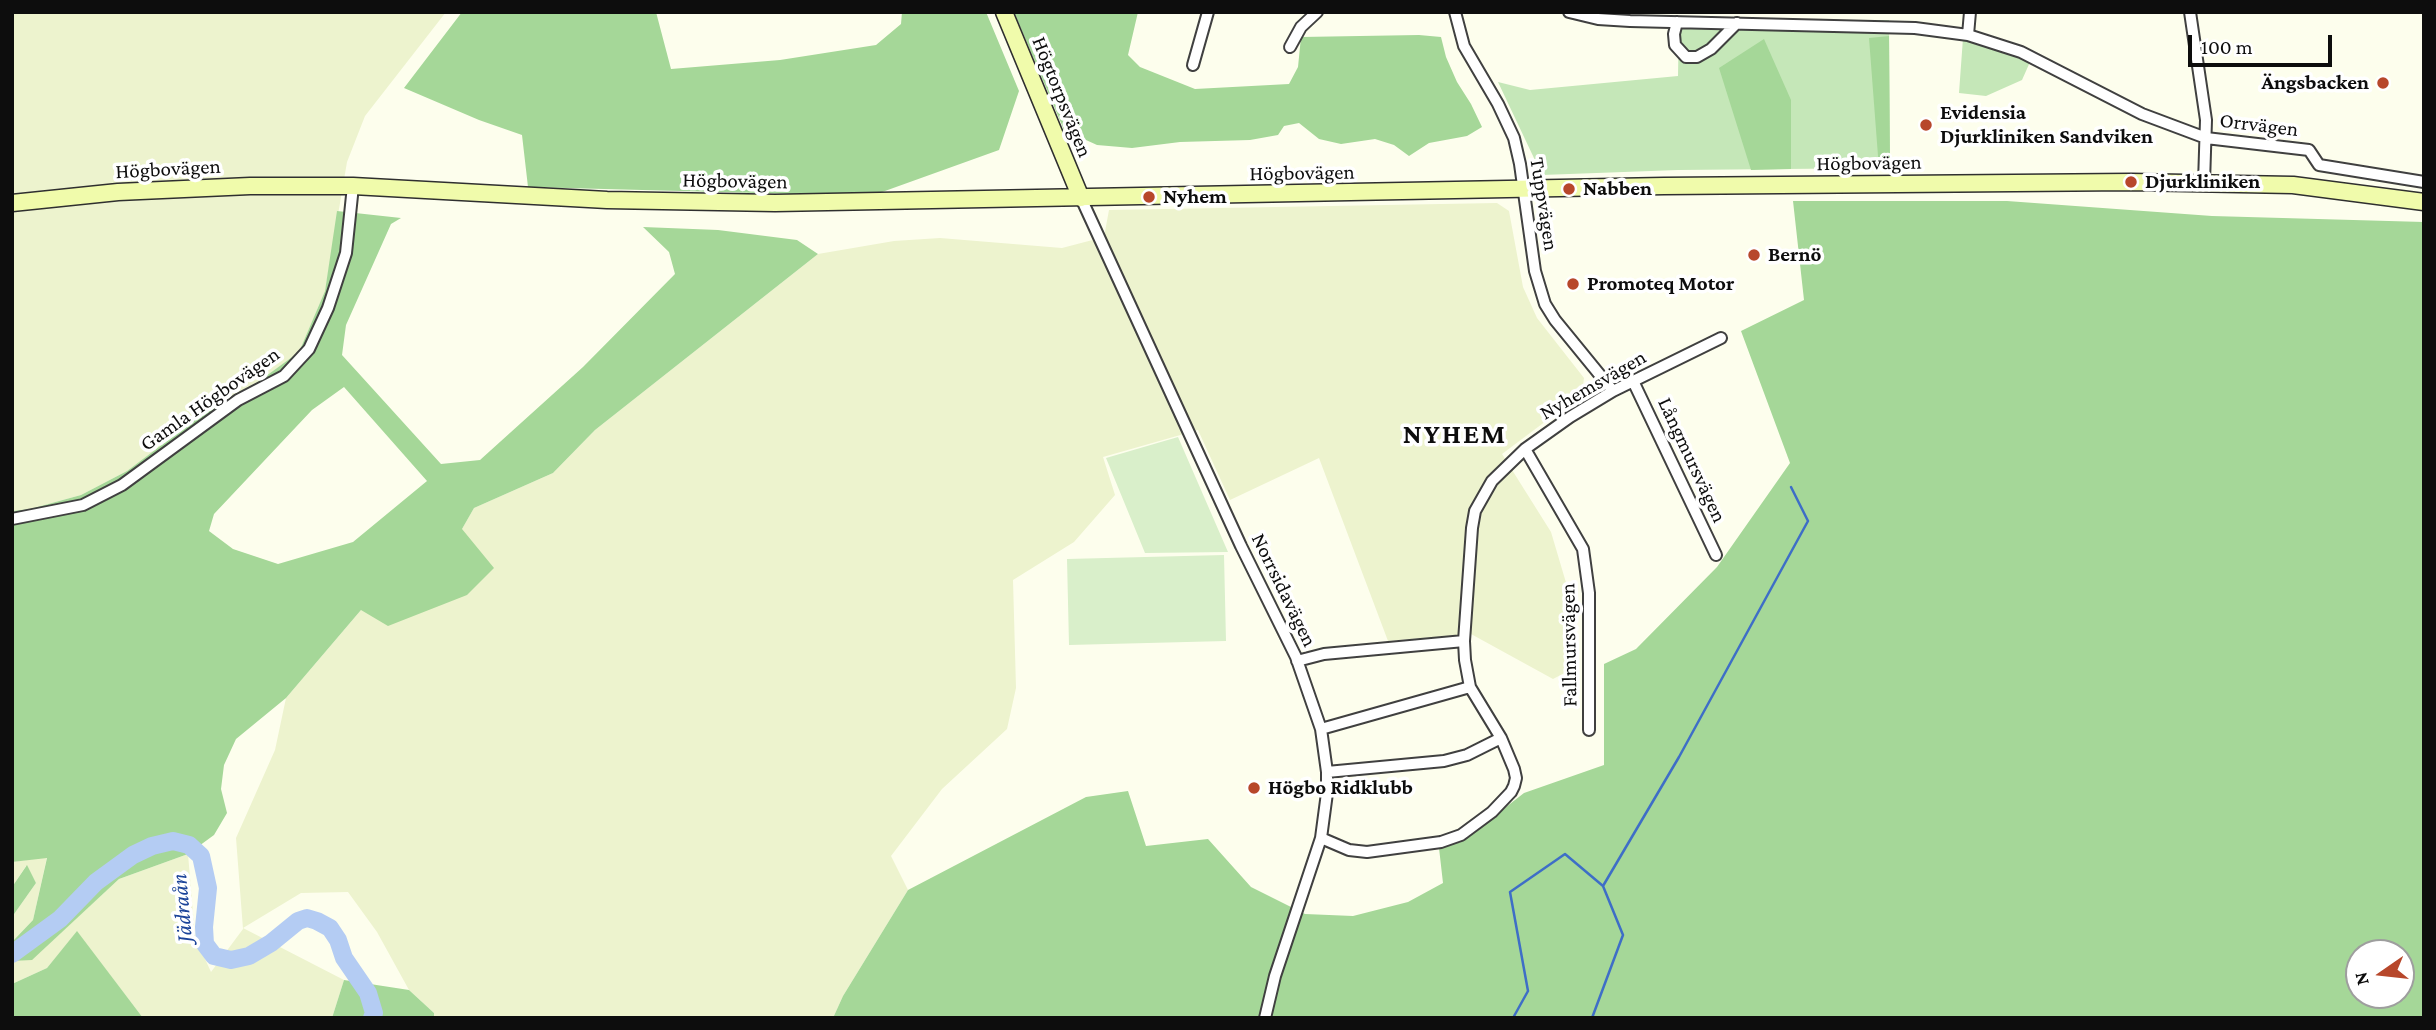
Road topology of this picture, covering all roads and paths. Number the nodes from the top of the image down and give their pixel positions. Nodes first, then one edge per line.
1 (1004, 12) edge
2 (1208, 12) edge
3 (1317, 12) edge
4 (1455, 12) edge
5 (1569, 12) edge
6 (1970, 12) edge
7 (2190, 12) edge
8 (1677, 22) junction
9 (1737, 23) junction
10 (1968, 35) junction
11 (1290, 47) dead end
12 (1193, 65) dead end
13 (2206, 138) junction
14 (2424, 182) edge
15 (2204, 183) junction
16 (353, 186) junction
17 (1524, 191) junction
18 (1082, 198) junction
19 (2424, 202) edge
20 (12, 203) edge
21 (1721, 338) dead end
22 (1633, 381) junction
23 (1613, 391) junction
24 (1525, 449) junction
25 (12, 519) edge
26 (1716, 555) dead end
27 (1464, 641) junction
28 (1297, 661) junction
29 (1470, 687) junction
30 (1321, 729) junction
31 (1589, 730) dead end
32 (1501, 738) junction
33 (1327, 772) junction
34 (1321, 838) junction
35 (1265, 1018) edge

1 - 18 main road, Högtorpsvägen
2 - 12 street
3 - 11 street
4 - 17 street, Tuppvägen
5 - 8 street
6 - 10 street
7 - 13 street, Orrvägen
8 - 9 street
8 - 9 street
9 - 10 street
10 - 13 street
13 - 14 street, Orrvägen
13 - 15 street, Orrvägen
15 - 17 main road, Högbovägen
15 - 19 main road, Högbovägen
16 - 18 main road, Högbovägen
16 - 20 main road, Högbovägen
16 - 25 street, Gamla Högbovägen
17 - 18 main road, Högbovägen
17 - 23 street, Tuppvägen
18 - 28 street, Norrsidavägen
21 - 22 street, Nyhemsvägen
22 - 23 street, Nyhemsvägen
22 - 26 street, Långmursvägen
23 - 24 street, Nyhemsvägen
24 - 27 street, Nyhemsvägen
24 - 31 street, Fallmursvägen
27 - 28 street
27 - 29 street, Nyhemsvägen
28 - 30 street, Norrsidavägen
29 - 30 street
29 - 32 street, Nyhemsvägen
30 - 33 street, Norrsidavägen
32 - 33 street
32 - 34 street
33 - 34 street, Norrsidavägen
34 - 35 street, Norrsidavägen

